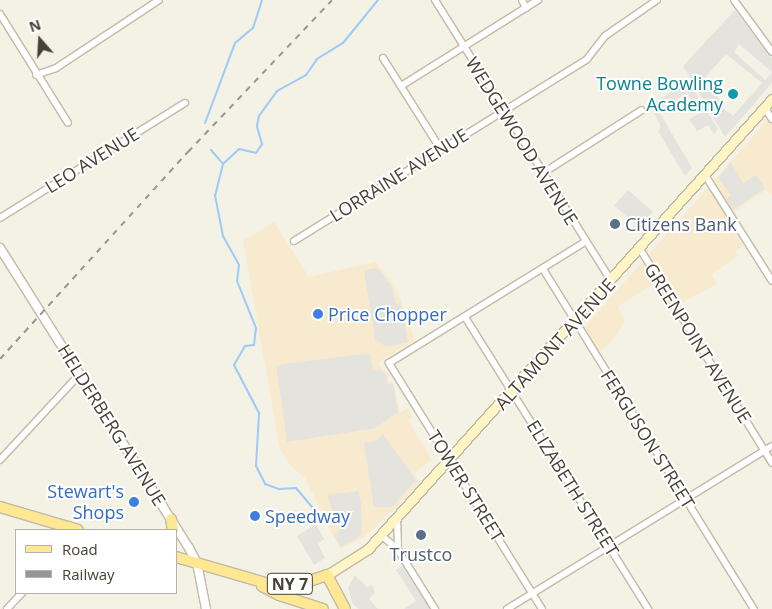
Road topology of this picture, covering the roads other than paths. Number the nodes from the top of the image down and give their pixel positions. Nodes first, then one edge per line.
1 (158, 0) edge
2 (435, 0) edge
3 (522, 0) edge
4 (538, 0) edge
5 (657, 0) edge
6 (734, 0) edge
7 (526, 8) junction
8 (0, 14) edge
9 (464, 46) junction
10 (772, 52) edge
11 (383, 58) dead end
12 (36, 75) junction
13 (401, 86) junction
14 (772, 99) edge
15 (185, 103) dead end
16 (765, 108) junction
17 (642, 110) dead end
18 (504, 111) junction
19 (772, 119) edge
20 (68, 123) dead end
21 (440, 148) junction
22 (543, 173) junction
23 (705, 175) junction
24 (0, 218) edge
25 (294, 241) dead end
26 (585, 242) junction
27 (0, 248) edge
28 (640, 249) junction
29 (2, 258) edge
30 (543, 269) junction
31 (611, 281) junction
32 (772, 281) edge
33 (465, 317) junction
34 (575, 321) junction
35 (80, 374) junction
36 (512, 391) junction
37 (772, 446) edge
38 (764, 451) junction
39 (449, 459) junction
40 (0, 460) edge
41 (772, 463) edge
42 (686, 500) junction
43 (0, 507) edge
44 (396, 518) junction
45 (171, 519) junction
46 (75, 529) edge
47 (172, 529) edge
48 (177, 529) edge
49 (178, 531) edge
50 (381, 535) junction
51 (609, 547) junction
52 (398, 550) junction
53 (178, 558) edge
54 (197, 563) junction
55 (327, 576) junction
56 (252, 580) junction
57 (532, 593) junction
58 (21, 594) edge
59 (7, 609) edge
60 (206, 609) edge
61 (323, 609) edge
62 (345, 609) edge
63 (435, 609) edge
64 (507, 609) edge
65 (542, 609) edge
66 (648, 609) edge
67 (754, 609) edge

1 - 12 street
2 - 9 street, WEDGEWOOD AVENUE
3 - 7 street
4 - 7 street
5 - 18 street, LORRAINE AVENUE
6 - 10 street
7 - 9 street
8 - 12 street
9 - 13 street
9 - 18 street, WEDGEWOOD AVENUE
11 - 13 street
12 - 20 street
13 - 21 street
14 - 16 main road, ALTAMONT AVENUE
15 - 24 street, LEO AVENUE
16 - 19 street
16 - 23 main road, ALTAMONT AVENUE
17 - 22 street
18 - 21 street, LORRAINE AVENUE
18 - 22 street, WEDGEWOOD AVENUE
21 - 25 street, LORRAINE AVENUE
22 - 26 street, WEDGEWOOD AVENUE
23 - 28 main road, ALTAMONT AVENUE
23 - 32 street
26 - 30 street
26 - 31 street, WEDGEWOOD AVENUE
27 - 29 street, HELDERBERG AVENUE
28 - 31 main road, ALTAMONT AVENUE
28 - 38 street, GREENPOINT AVENUE
29 - 35 street, HELDERBERG AVENUE
30 - 33 street
30 - 34 street, FERGUSON STREET
31 - 34 main road, ALTAMONT AVENUE
33 - 36 street, ELIZABETH STREET
33 - 39 street, TOWER STREET
34 - 36 main road, ALTAMONT AVENUE
34 - 42 street, FERGUSON STREET
35 - 40 street
35 - 45 street, HELDERBERG AVENUE
36 - 39 main road, ALTAMONT AVENUE
36 - 51 street, ELIZABETH STREET
37 - 38 street
38 - 41 street, GREENPOINT AVENUE
38 - 42 street
39 - 44 main road, ALTAMONT AVENUE
39 - 57 street, TOWER STREET
42 - 51 street
42 - 67 street, FERGUSON STREET
43 - 46 main road
44 - 50 main road, ALTAMONT AVENUE
44 - 52 street
45 - 47 main road
45 - 48 street, HELDERBERG AVENUE
49 - 54 street, HELDERBERG AVENUE
50 - 52 street
50 - 55 main road, ALTAMONT AVENUE
51 - 57 street
51 - 66 street, ELIZABETH STREET
52 - 63 street
53 - 54 main road, NY 7
54 - 56 main road, NY 7
54 - 60 street, HELDERBERG AVENUE
55 - 56 main road, NY 7
55 - 62 main road, NY 7
56 - 61 main road, NY 7
57 - 64 street
57 - 65 street, TOWER STREET
58 - 59 street

